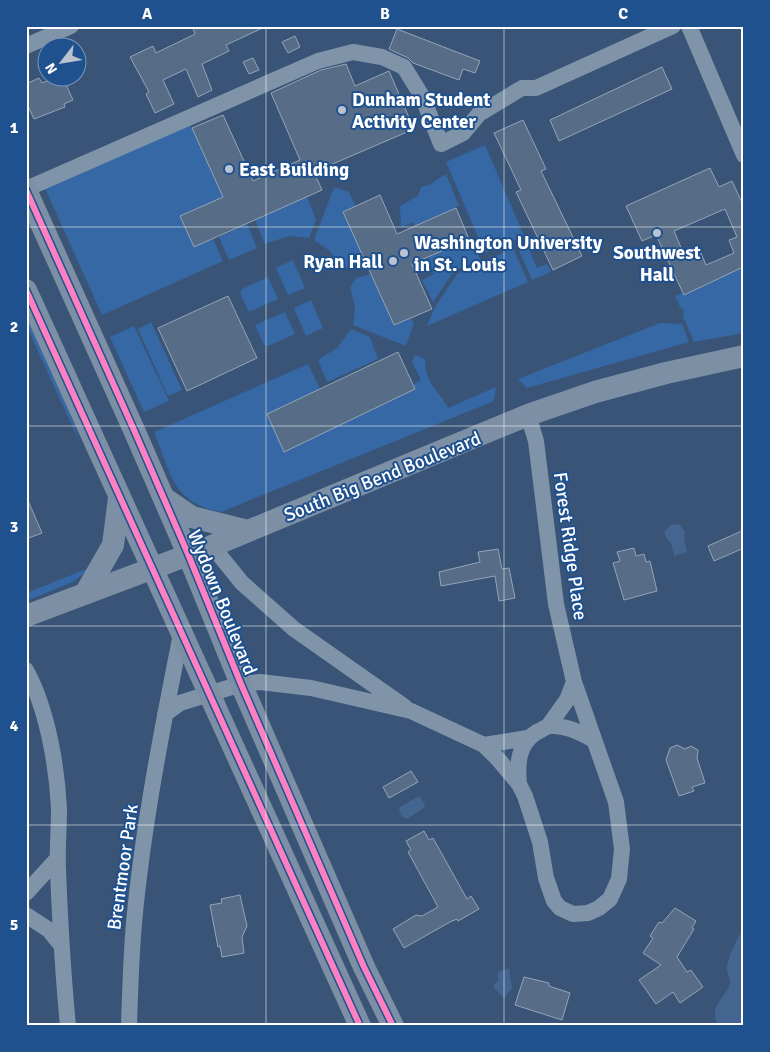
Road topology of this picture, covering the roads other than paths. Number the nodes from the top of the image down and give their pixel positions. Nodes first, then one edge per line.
1 (71, 26) edge
2 (673, 26) edge
3 (689, 26) edge
4 (26, 46) edge
5 (744, 155) edge
6 (26, 190) edge
7 (26, 290) edge
8 (744, 356) edge
9 (528, 415) junction
10 (119, 497) junction
11 (164, 498) junction
12 (248, 531) junction
13 (212, 546) junction
14 (188, 554) junction
15 (151, 569) junction
16 (85, 594) junction
17 (26, 616) edge
18 (181, 634) junction
19 (26, 670) edge
20 (574, 682) junction
21 (241, 684) junction
22 (210, 694) junction
23 (411, 711) junction
24 (165, 714) junction
25 (549, 726) junction
26 (528, 738) junction
27 (592, 739) junction
28 (484, 745) junction
29 (519, 784) junction
30 (58, 858) junction
31 (26, 892) edge
32 (26, 915) edge
33 (61, 945) junction
34 (68, 1026) edge
35 (130, 1026) edge
36 (360, 1026) edge
37 (393, 1026) edge

1 - 4 street
2 - 6 street
3 - 5 street
6 - 11 street, Wydown Boulevard
7 - 10 street
8 - 9 street, South Big Bend Boulevard
9 - 12 street, South Big Bend Boulevard
9 - 20 street, Forest Ridge Place
10 - 15 street
10 - 16 street
11 - 12 street
11 - 14 street, Wydown Boulevard
12 - 13 street, South Big Bend Boulevard
13 - 14 street, South Big Bend Boulevard
13 - 23 street, Forest Ridge Place
14 - 15 street, South Big Bend Boulevard
14 - 21 street, Wydown Boulevard
15 - 16 street, South Big Bend Boulevard
15 - 18 street
16 - 17 street, South Big Bend Boulevard
18 - 22 street
18 - 24 street, Brentmoor Park
19 - 30 street
20 - 25 street
20 - 27 street, Forest Ridge Place
21 - 22 street, Forest Ridge Place
21 - 23 street, Forest Ridge Place
21 - 37 street, Wydown Boulevard
22 - 24 street
22 - 36 street
23 - 28 street, Forest Ridge Place
24 - 35 street, Brentmoor Park
25 - 26 street
25 - 27 street
26 - 28 street
26 - 29 street, Forest Ridge Place
27 - 29 street, Forest Ridge Place
28 - 29 street, Forest Ridge Place
30 - 31 street
30 - 33 street
32 - 33 street
33 - 34 street

